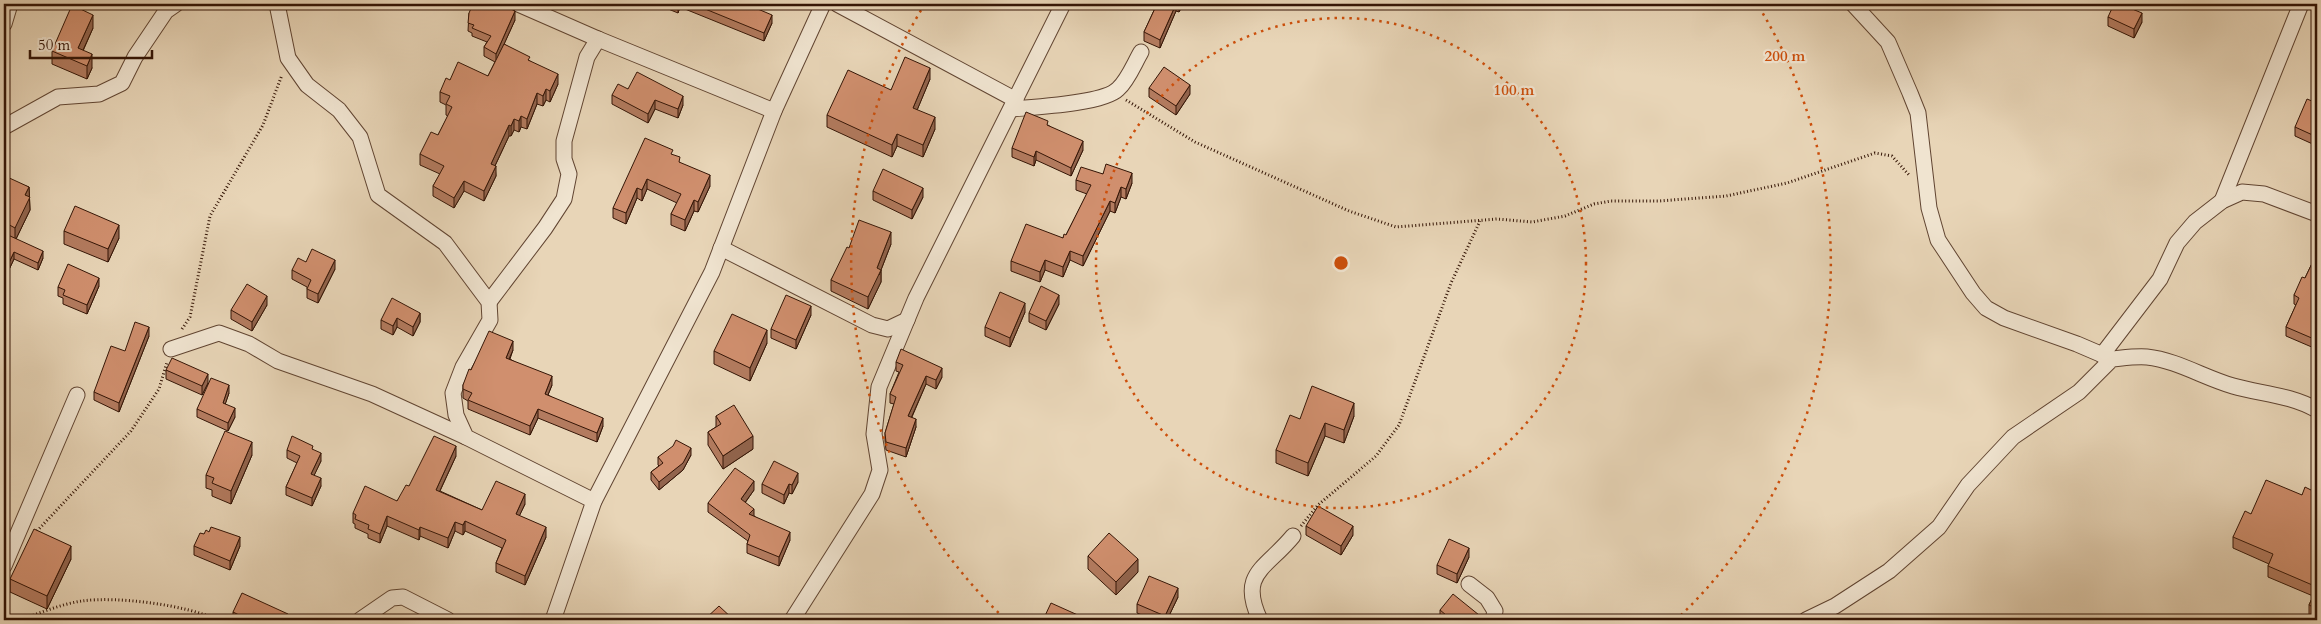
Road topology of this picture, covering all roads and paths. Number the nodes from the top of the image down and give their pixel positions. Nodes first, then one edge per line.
1 (10, 4) edge
2 (176, 4) edge
3 (277, 4) edge
4 (518, 4) edge
5 (823, 4) edge
6 (837, 4) edge
7 (1063, 4) edge
8 (1853, 4) edge
9 (2301, 4) edge
10 (4, 24) edge
11 (598, 39) junction
12 (1141, 52) dead end
13 (288, 58) junction
14 (1109, 96) junction
15 (1013, 104) junction
16 (774, 111) junction
17 (4, 127) edge
18 (1912, 178) dead end
19 (2222, 201) junction
20 (2317, 214) edge
21 (1480, 220) junction
22 (721, 248) junction
23 (489, 302) junction
24 (907, 320) junction
25 (171, 349) junction
26 (2107, 357) junction
27 (77, 395) dead end
28 (2317, 410) edge
29 (466, 437) junction
30 (594, 501) junction
31 (1293, 536) joint
32 (13, 546) junction
33 (4, 566) edge
34 (1469, 584) dead end
35 (20, 620) edge
36 (218, 620) edge
37 (360, 620) edge
38 (448, 620) edge
39 (553, 620) edge
40 (792, 620) edge
41 (1260, 620) edge
42 (1494, 620) edge
43 (1806, 620) edge

1 - 10 street
2 - 17 street
3 - 13 street
4 - 11 street
5 - 16 street
6 - 15 street
7 - 15 street
8 - 26 street
9 - 19 street
11 - 16 street
11 - 23 street
12 - 14 street
13 - 23 street
13 - 25 path
14 - 15 street
14 - 21 path
15 - 24 street
16 - 22 street
18 - 21 path
19 - 20 street
19 - 26 street
21 - 31 path
22 - 24 street
22 - 30 street
23 - 29 street
24 - 40 street
25 - 29 street
25 - 32 path
26 - 28 street
26 - 43 street
27 - 32 street
29 - 30 street
30 - 39 street
31 - 41 street
32 - 33 street
34 - 42 street
35 - 36 path
37 - 38 street

